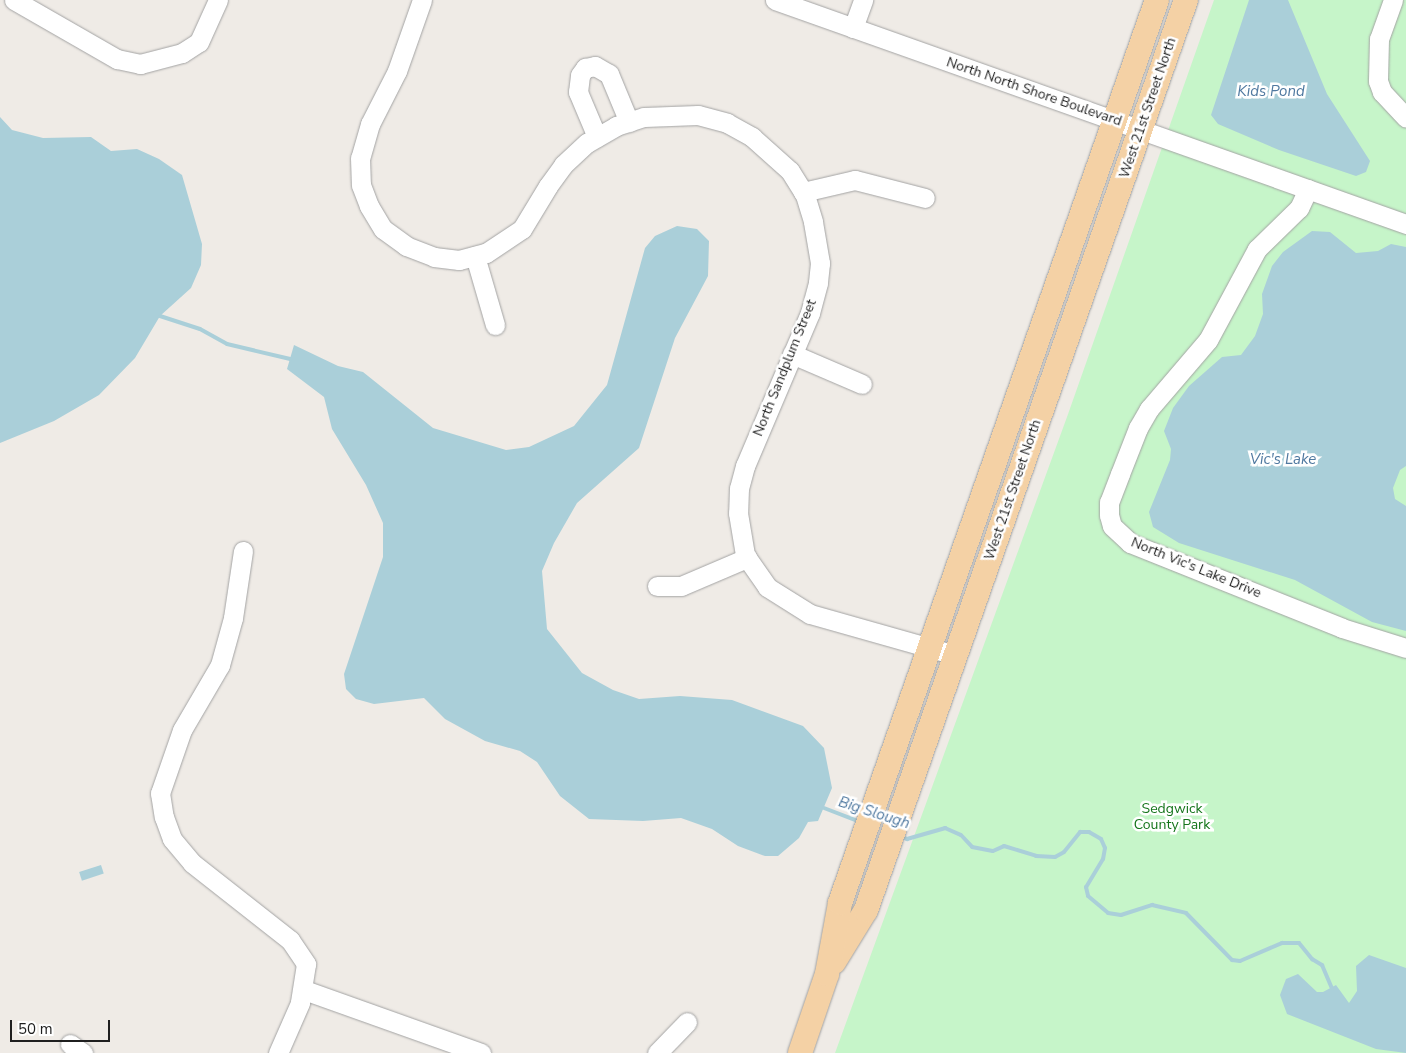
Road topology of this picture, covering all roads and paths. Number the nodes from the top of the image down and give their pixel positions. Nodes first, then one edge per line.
1 (14, 0) edge
2 (422, 0) edge
3 (775, 0) edge
4 (863, 0) edge
5 (1157, 0) edge
6 (1186, 0) edge
7 (1392, 0) edge
8 (215, 6) edge
9 (853, 28) junction
10 (1406, 118) edge
11 (1115, 121) junction
12 (629, 122) junction
13 (1140, 129) junction
14 (597, 137) junction
15 (1308, 189) junction
16 (803, 192) junction
17 (925, 198) dead end
18 (1405, 218) edge
19 (475, 256) junction
20 (495, 325) dead end
21 (792, 354) junction
22 (862, 384) dead end
23 (243, 551) dead end
24 (747, 558) junction
25 (657, 586) dead end
26 (929, 647) junction
27 (1406, 648) edge
28 (955, 655) junction
29 (827, 974) junction
30 (304, 990) junction
31 (687, 1022) dead end
32 (278, 1053) edge
33 (481, 1053) edge
34 (658, 1053) edge
35 (800, 1053) edge

1 - 8 street
2 - 19 street, North Sandplum Street
3 - 9 street, North North Shore Boulevard
4 - 9 street
5 - 11 main road, West 21st Street North
6 - 13 main road, West 21st Street North
7 - 10 street
9 - 11 street, North North Shore Boulevard
11 - 13 street, North North Shore Boulevard
11 - 26 main road, West 21st Street North
12 - 14 street, North Sandplum Street
12 - 14 street
12 - 16 street, North Sandplum Street
13 - 15 street, North North Shore Boulevard
13 - 28 main road, West 21st Street North
14 - 19 street, North Sandplum Street
15 - 18 street, North North Shore Boulevard
15 - 27 street, North Vic's Lake Drive
16 - 17 street
16 - 21 street, North Sandplum Street
19 - 20 street
21 - 22 street
21 - 24 street, North Sandplum Street
23 - 30 street
24 - 25 street
24 - 26 street, North Sandplum Street
26 - 28 street, North Sandplum Street
26 - 29 main road, West 21st Street North
28 - 29 main road, West 21st Street North
29 - 35 main road, West 21st Street North
30 - 32 street
30 - 33 street
31 - 34 street

